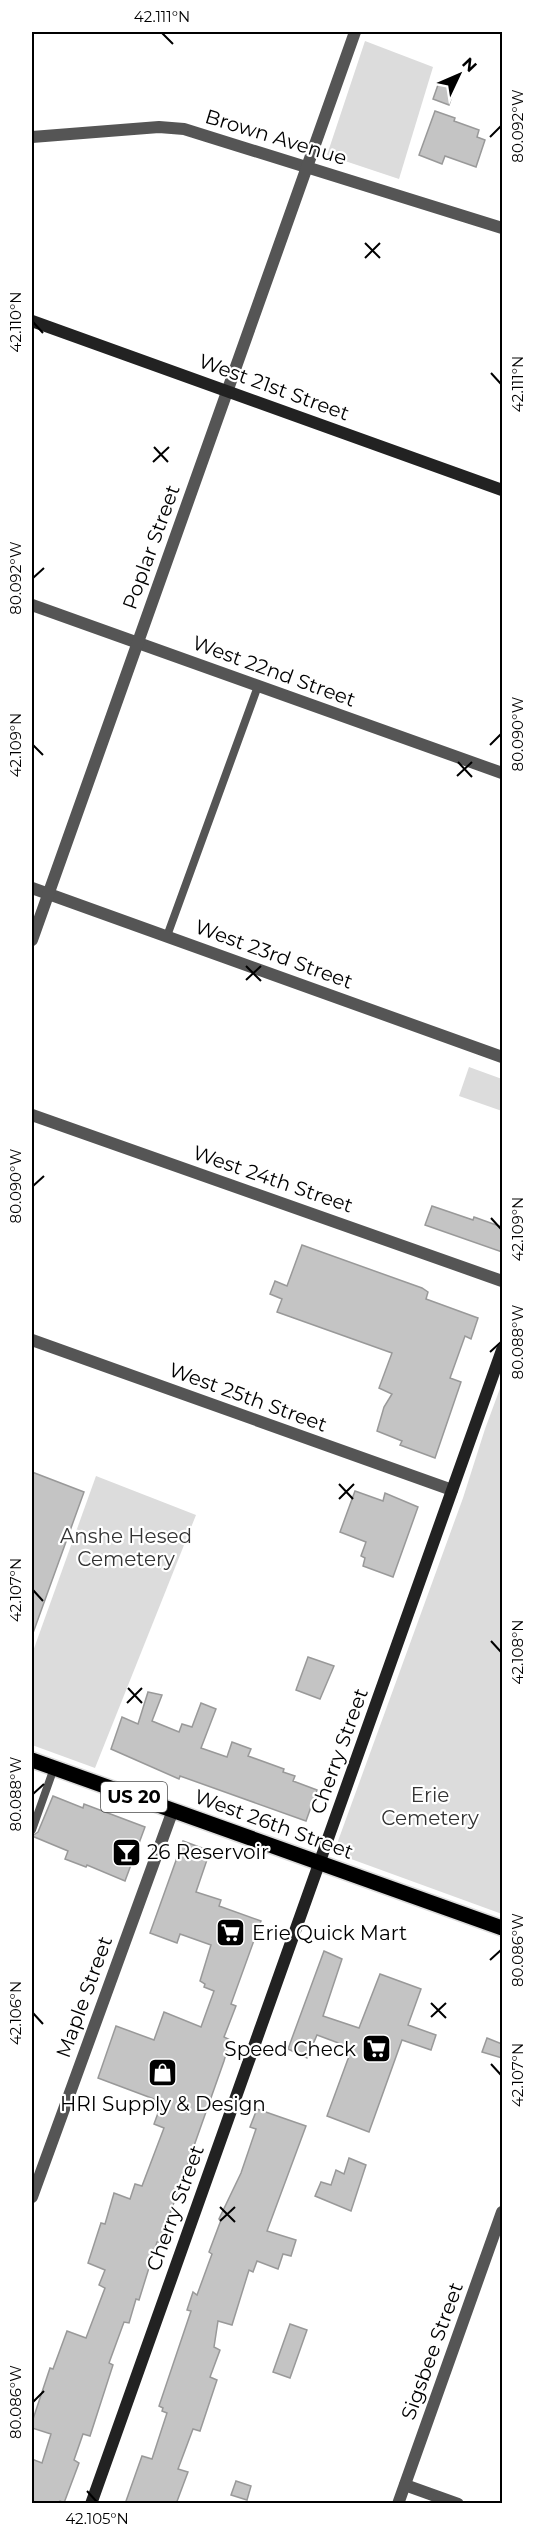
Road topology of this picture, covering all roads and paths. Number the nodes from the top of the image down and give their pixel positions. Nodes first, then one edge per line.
1 (355, 32) edge
2 (32, 137) edge
3 (307, 166) junction
4 (502, 228) edge
5 (32, 321) edge
6 (227, 391) junction
7 (502, 490) edge
8 (32, 605) edge
9 (137, 643) junction
10 (258, 686) junction
11 (502, 773) edge
12 (32, 888) edge
13 (48, 894) junction
14 (167, 936) junction
15 (32, 940) edge
16 (502, 1057) edge
17 (32, 1115) edge
18 (502, 1281) edge
19 (32, 1340) edge
20 (502, 1350) edge
21 (452, 1490) junction
22 (32, 1760) edge
23 (54, 1768) junction
24 (173, 1810) junction
25 (32, 1830) edge
26 (320, 1863) junction
27 (502, 1928) edge
28 (32, 2197) edge
29 (502, 2212) edge
30 (405, 2485) junction
31 (91, 2504) edge
32 (399, 2504) edge
33 (458, 2504) edge

1 - 3 street, Poplar Street
2 - 3 street, Brown Avenue
3 - 4 street, Brown Avenue
3 - 6 street, Poplar Street
5 - 6 street, West 21st Street
6 - 7 street, West 21st Street
6 - 9 street, Poplar Street
8 - 9 street, West 22nd Street
9 - 10 street, West 22nd Street
9 - 13 street, Poplar Street
10 - 11 street, West 22nd Street
10 - 14 lane
12 - 13 street, West 23rd Street
13 - 14 street, West 23rd Street
13 - 15 street, Poplar Street
14 - 16 street, West 23rd Street
17 - 18 street, West 24th Street
19 - 21 street, West 25th Street
20 - 21 street, Cherry Street
21 - 26 street, Cherry Street
22 - 23 main road, West 26th Street / US 20
23 - 24 main road, West 26th Street / US 20
23 - 25 lane
24 - 26 main road, West 26th Street / US 20
24 - 28 street, Maple Street
26 - 27 main road, West 26th Street / US 20
26 - 31 street, Cherry Street
29 - 30 street, Sigsbee Street
30 - 32 street, Sigsbee Street
30 - 33 street

